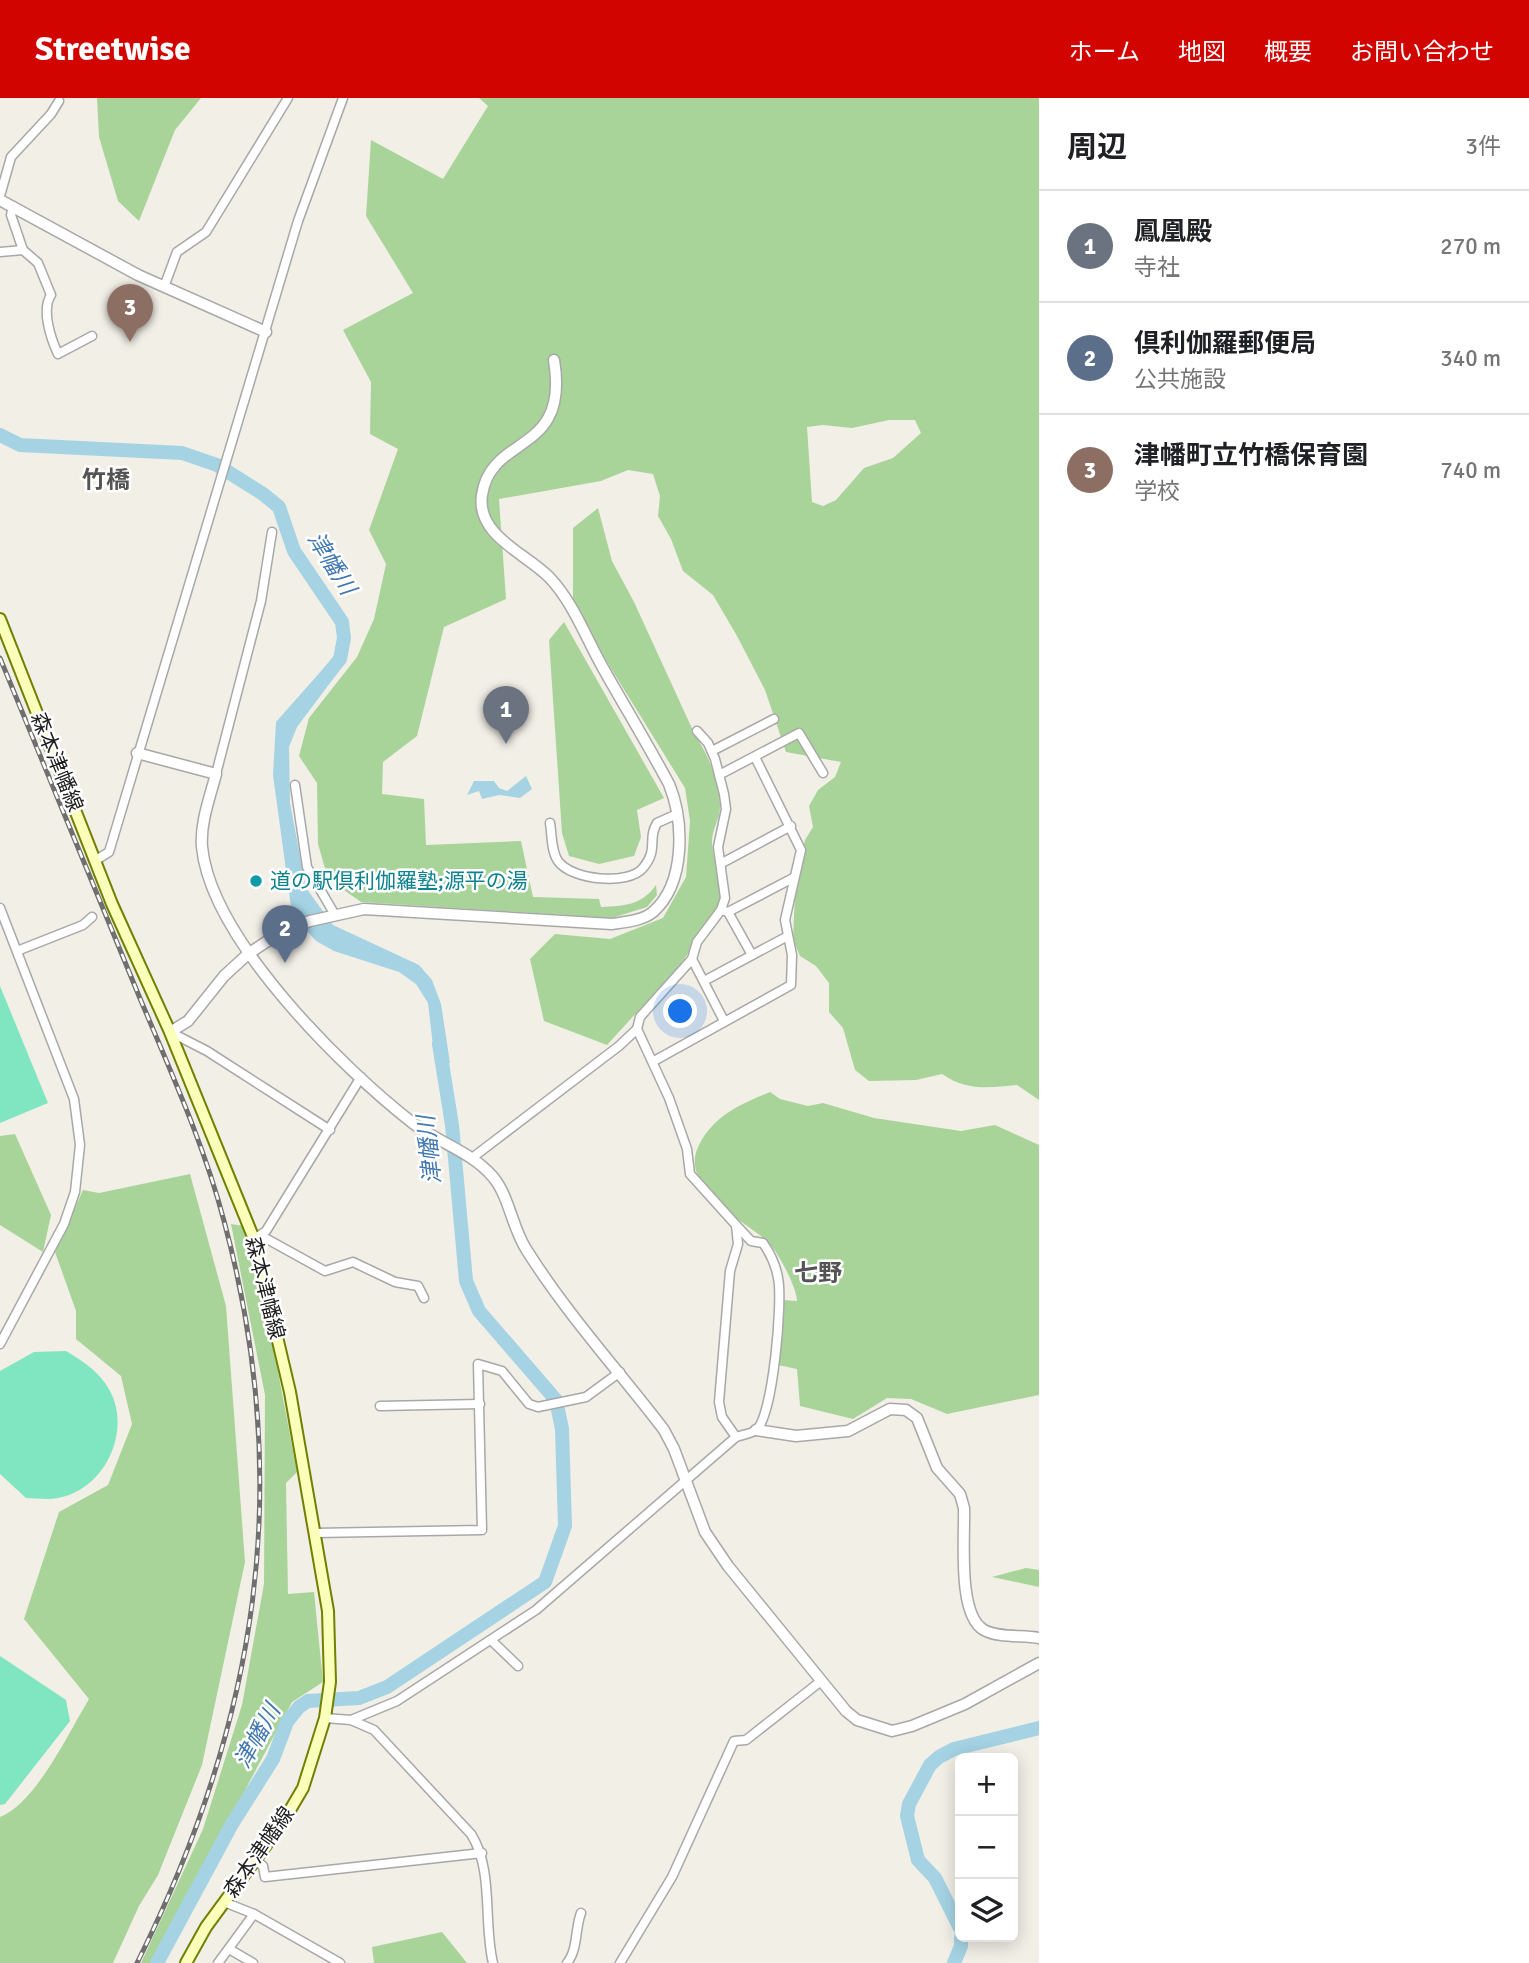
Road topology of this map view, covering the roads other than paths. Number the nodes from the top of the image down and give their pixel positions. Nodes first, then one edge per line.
1 (288, 98) edge
2 (343, 98) edge
3 (59, 101) dead end
4 (0, 198) edge
5 (13, 206) junction
6 (23, 250) junction
7 (0, 252) edge
8 (164, 287) junction
9 (266, 332) junction
10 (92, 336) dead end
11 (554, 360) dead end
12 (272, 532) dead end
13 (0, 619) edge
14 (774, 719) dead end
15 (697, 731) dead end
16 (712, 751) junction
17 (137, 753) junction
18 (755, 757) junction
19 (823, 773) dead end
20 (216, 774) junction
21 (719, 775) junction
22 (295, 785) dead end
23 (677, 814) junction
24 (550, 824) dead end
25 (791, 825) junction
26 (96, 860) junction
27 (722, 863) junction
28 (793, 878) junction
29 (0, 908) edge
30 (724, 911) junction
31 (335, 915) junction
32 (92, 917) dead end
33 (786, 937) junction
34 (17, 951) junction
35 (248, 954) junction
36 (752, 955) junction
37 (692, 959) junction
38 (704, 981) junction
39 (724, 1021) junction
40 (637, 1029) junction
41 (170, 1032) junction
42 (654, 1061) junction
43 (361, 1077) junction
44 (330, 1130) junction
45 (471, 1158) junction
46 (736, 1225) junction
47 (254, 1239) junction
48 (425, 1298) dead end
49 (0, 1345) edge
50 (620, 1372) junction
51 (480, 1404) junction
52 (380, 1406) dead end
53 (756, 1430) junction
54 (736, 1437) junction
55 (686, 1482) junction
56 (315, 1533) junction
57 (1039, 1638) edge
58 (491, 1640) junction
59 (1039, 1663) edge
60 (518, 1667) dead end
61 (821, 1681) junction
62 (325, 1718) junction
63 (351, 1720) junction
64 (482, 1853) junction
65 (255, 1860) junction
66 (224, 1902) junction
67 (581, 1913) dead end
68 (254, 1914) junction
69 (229, 1949) junction
70 (570, 1960) edge
71 (582, 1962) edge
72 (186, 1963) edge
73 (218, 1963) edge
74 (253, 1963) edge
75 (340, 1963) edge
76 (493, 1963) edge
77 (620, 1963) edge

1 - 8 street
2 - 9 street
3 - 4 street
4 - 5 street
5 - 6 street
5 - 8 street
6 - 7 street
6 - 10 street
8 - 9 street
9 - 17 street
11 - 23 street
12 - 20 street
13 - 26 main road, 森本津幡線
14 - 16 street
15 - 16 street
16 - 21 street
17 - 20 street
17 - 26 street
18 - 19 street
18 - 21 street
18 - 25 street
20 - 35 street
21 - 27 street
22 - 31 street
23 - 24 street
23 - 31 street
25 - 27 street
25 - 28 street
26 - 41 main road, 森本津幡線
27 - 30 street
28 - 30 street
28 - 33 street
29 - 34 street
30 - 36 street
30 - 37 street
31 - 35 street
32 - 34 street
33 - 36 street
33 - 39 street
34 - 49 street
35 - 41 street
35 - 43 street
36 - 38 street
37 - 38 street
37 - 40 street
38 - 39 street
39 - 42 street
40 - 42 street
40 - 45 street
41 - 44 street
41 - 47 main road, 森本津幡線
42 - 46 street
43 - 44 street
43 - 45 street
44 - 47 street
45 - 50 street
46 - 53 street
46 - 54 street
47 - 48 street
47 - 56 main road, 森本津幡線
50 - 51 street
50 - 55 street
51 - 52 street
51 - 56 street
53 - 54 street
53 - 57 street
54 - 55 street
55 - 58 street
55 - 61 street
56 - 62 main road, 森本津幡線
58 - 60 street
58 - 63 street
59 - 61 street
61 - 77 street
62 - 63 street
62 - 65 main road, 森本津幡線
63 - 64 street
64 - 65 street
64 - 76 street
65 - 66 main road, 森本津幡線
66 - 68 street
66 - 72 main road, 森本津幡線
67 - 70 street
68 - 69 street
68 - 75 street
69 - 73 street
69 - 74 street
70 - 71 street

